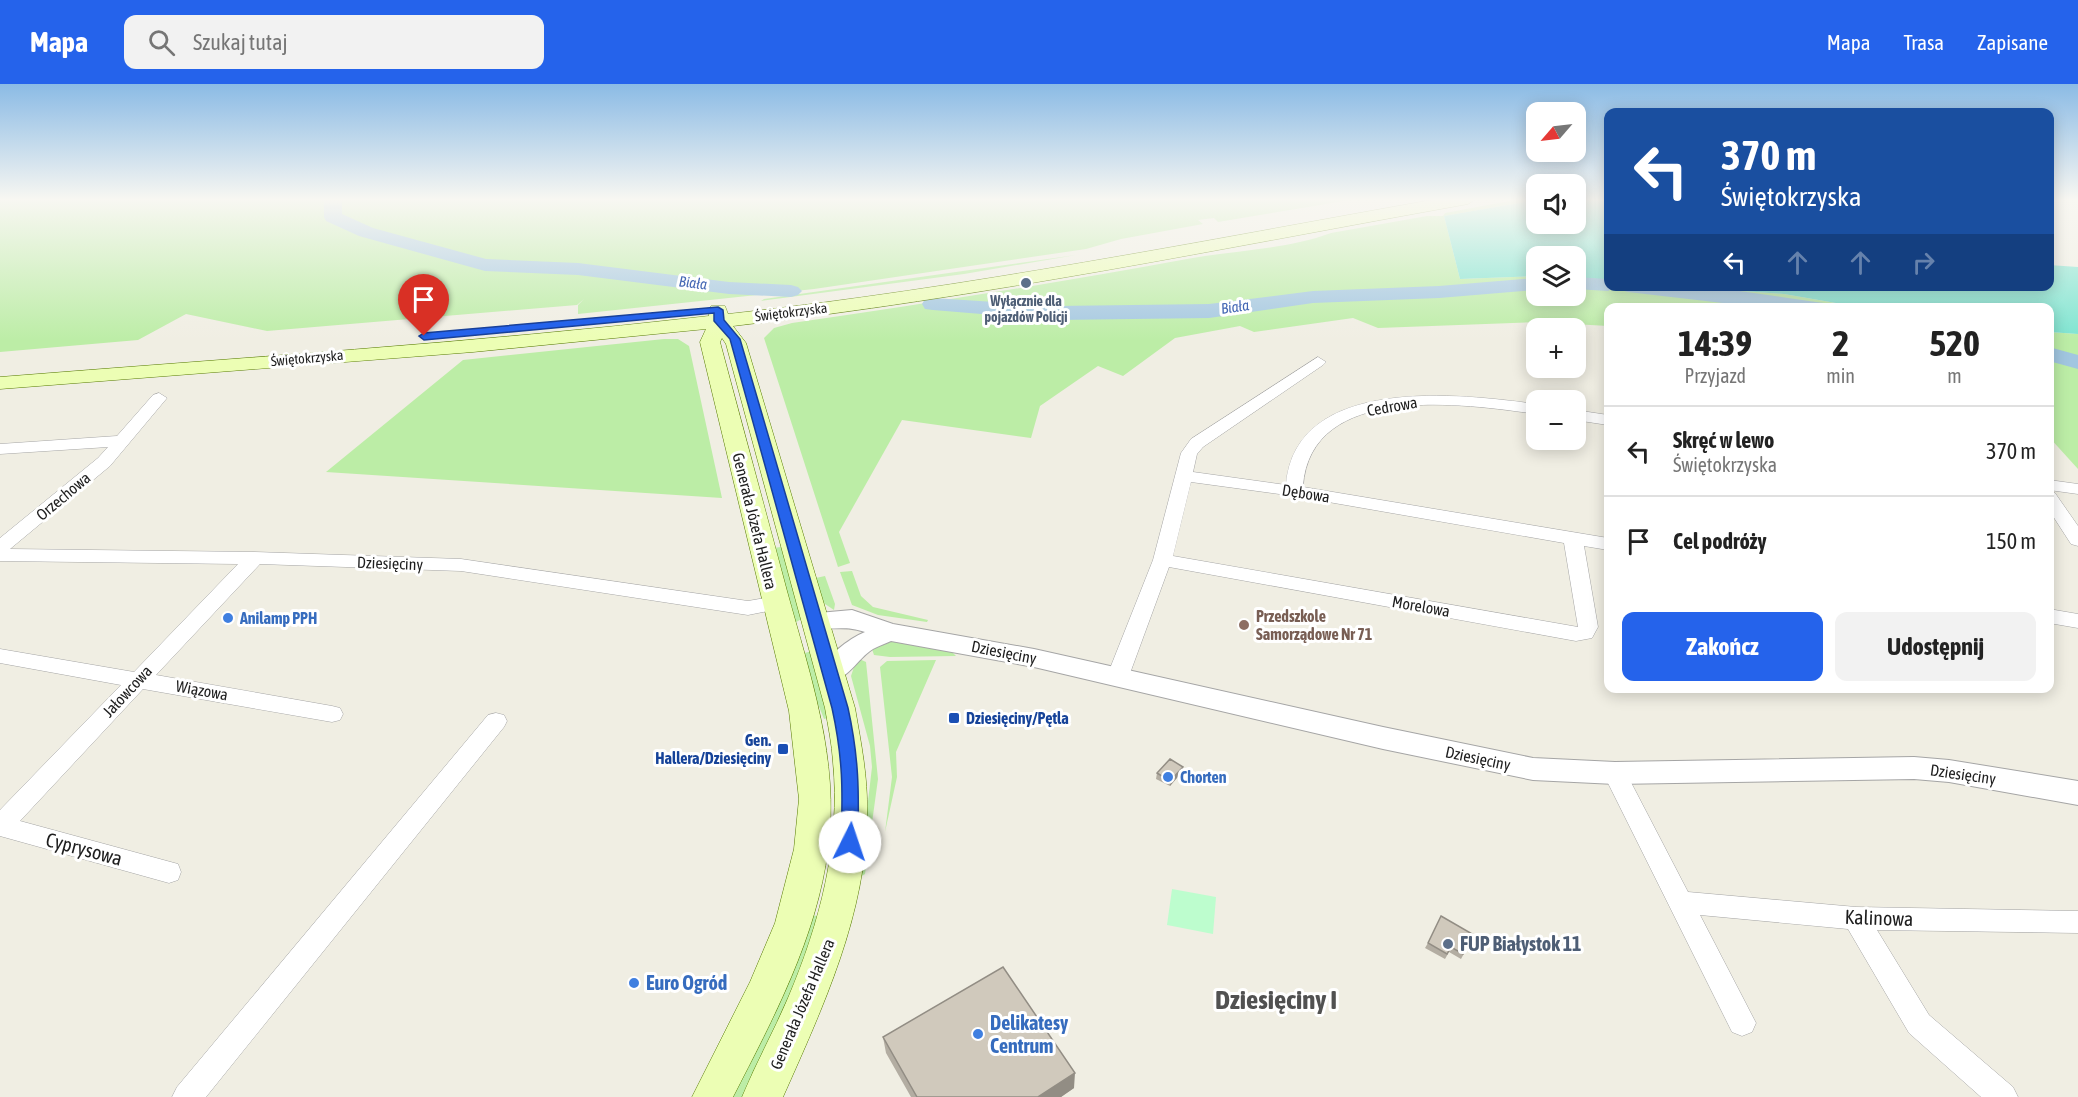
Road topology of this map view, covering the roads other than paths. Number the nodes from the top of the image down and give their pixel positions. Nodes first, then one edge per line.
1 (1166, 246) edge
2 (1187, 246) edge
3 (1006, 276) junction
4 (719, 315) junction
5 (1318, 362) dead end
6 (0, 371) edge
7 (0, 383) edge
8 (159, 398) dead end
9 (1526, 408) edge
10 (1586, 417) edge
11 (1604, 419) edge
12 (764, 440) junction
13 (124, 441) junction
14 (736, 446) junction
15 (0, 449) edge
16 (1184, 476) junction
17 (2054, 486) edge
18 (2078, 489) edge
19 (1294, 491) junction
20 (2054, 504) edge
21 (1573, 538) junction
22 (2078, 540) edge
23 (1604, 543) edge
24 (0, 549) edge
25 (0, 555) edge
26 (255, 558) junction
27 (1162, 560) junction
28 (776, 603) junction
29 (2054, 617) edge
30 (816, 620) junction
31 (2078, 621) edge
32 (889, 632) junction
33 (0, 656) edge
34 (830, 673) junction
35 (1118, 676) junction
36 (138, 679) junction
37 (332, 714) dead end
38 (496, 721) dead end
39 (1616, 773) junction
40 (2078, 793) edge
41 (0, 825) edge
42 (169, 872) dead end
43 (840, 902) junction
44 (1680, 902) junction
45 (799, 903) junction
46 (1856, 918) junction
47 (2078, 922) edge
48 (1742, 1023) dead end
49 (187, 1097) edge
50 (712, 1097) edge
51 (762, 1097) edge
52 (2003, 1097) edge

1 - 3 main road, Świętokrzyska
2 - 3 main road, Świętokrzyska
3 - 4 main road, Świętokrzyska
4 - 6 main road, Świętokrzyska
4 - 7 main road, Świętokrzyska
4 - 12 main road, Generała Józefa Hallera
4 - 14 main road, Generała Józefa Hallera
5 - 16 street
8 - 13 street, Orzechowa
9 - 19 street, Cedrowa
10 - 11 street
12 - 14 main road
12 - 30 main road, Generała Józefa Hallera
13 - 15 street, Orzechowa
13 - 24 street, Orzechowa
14 - 28 main road, Generała Józefa Hallera
16 - 19 street, Dębowa
16 - 27 street
17 - 18 street
19 - 21 street, Dębowa
20 - 22 street
21 - 23 street, Dębowa
21 - 27 street, Morelowa
25 - 26 street, Dziesięciny
26 - 28 street, Dziesięciny
26 - 36 street, Jałowcowa
27 - 35 street
28 - 45 main road, Generała Józefa Hallera
29 - 31 street
30 - 32 street, Dziesięciny
30 - 34 main road, Generała Józefa Hallera
32 - 34 street
32 - 35 street, Dziesięciny
33 - 36 street, Wiązowa
34 - 43 main road, Generała Józefa Hallera
35 - 39 street, Dziesięciny
36 - 37 street, Wiązowa
36 - 41 street, Jałowcowa
38 - 49 street
39 - 40 street, Dziesięciny
39 - 44 street
41 - 42 street, Cyprysowa
43 - 45 main road
43 - 51 main road, Generała Józefa Hallera
44 - 46 street, Kalinowa
44 - 48 street
45 - 50 main road, Generała Józefa Hallera
46 - 47 street, Kalinowa
46 - 52 street

